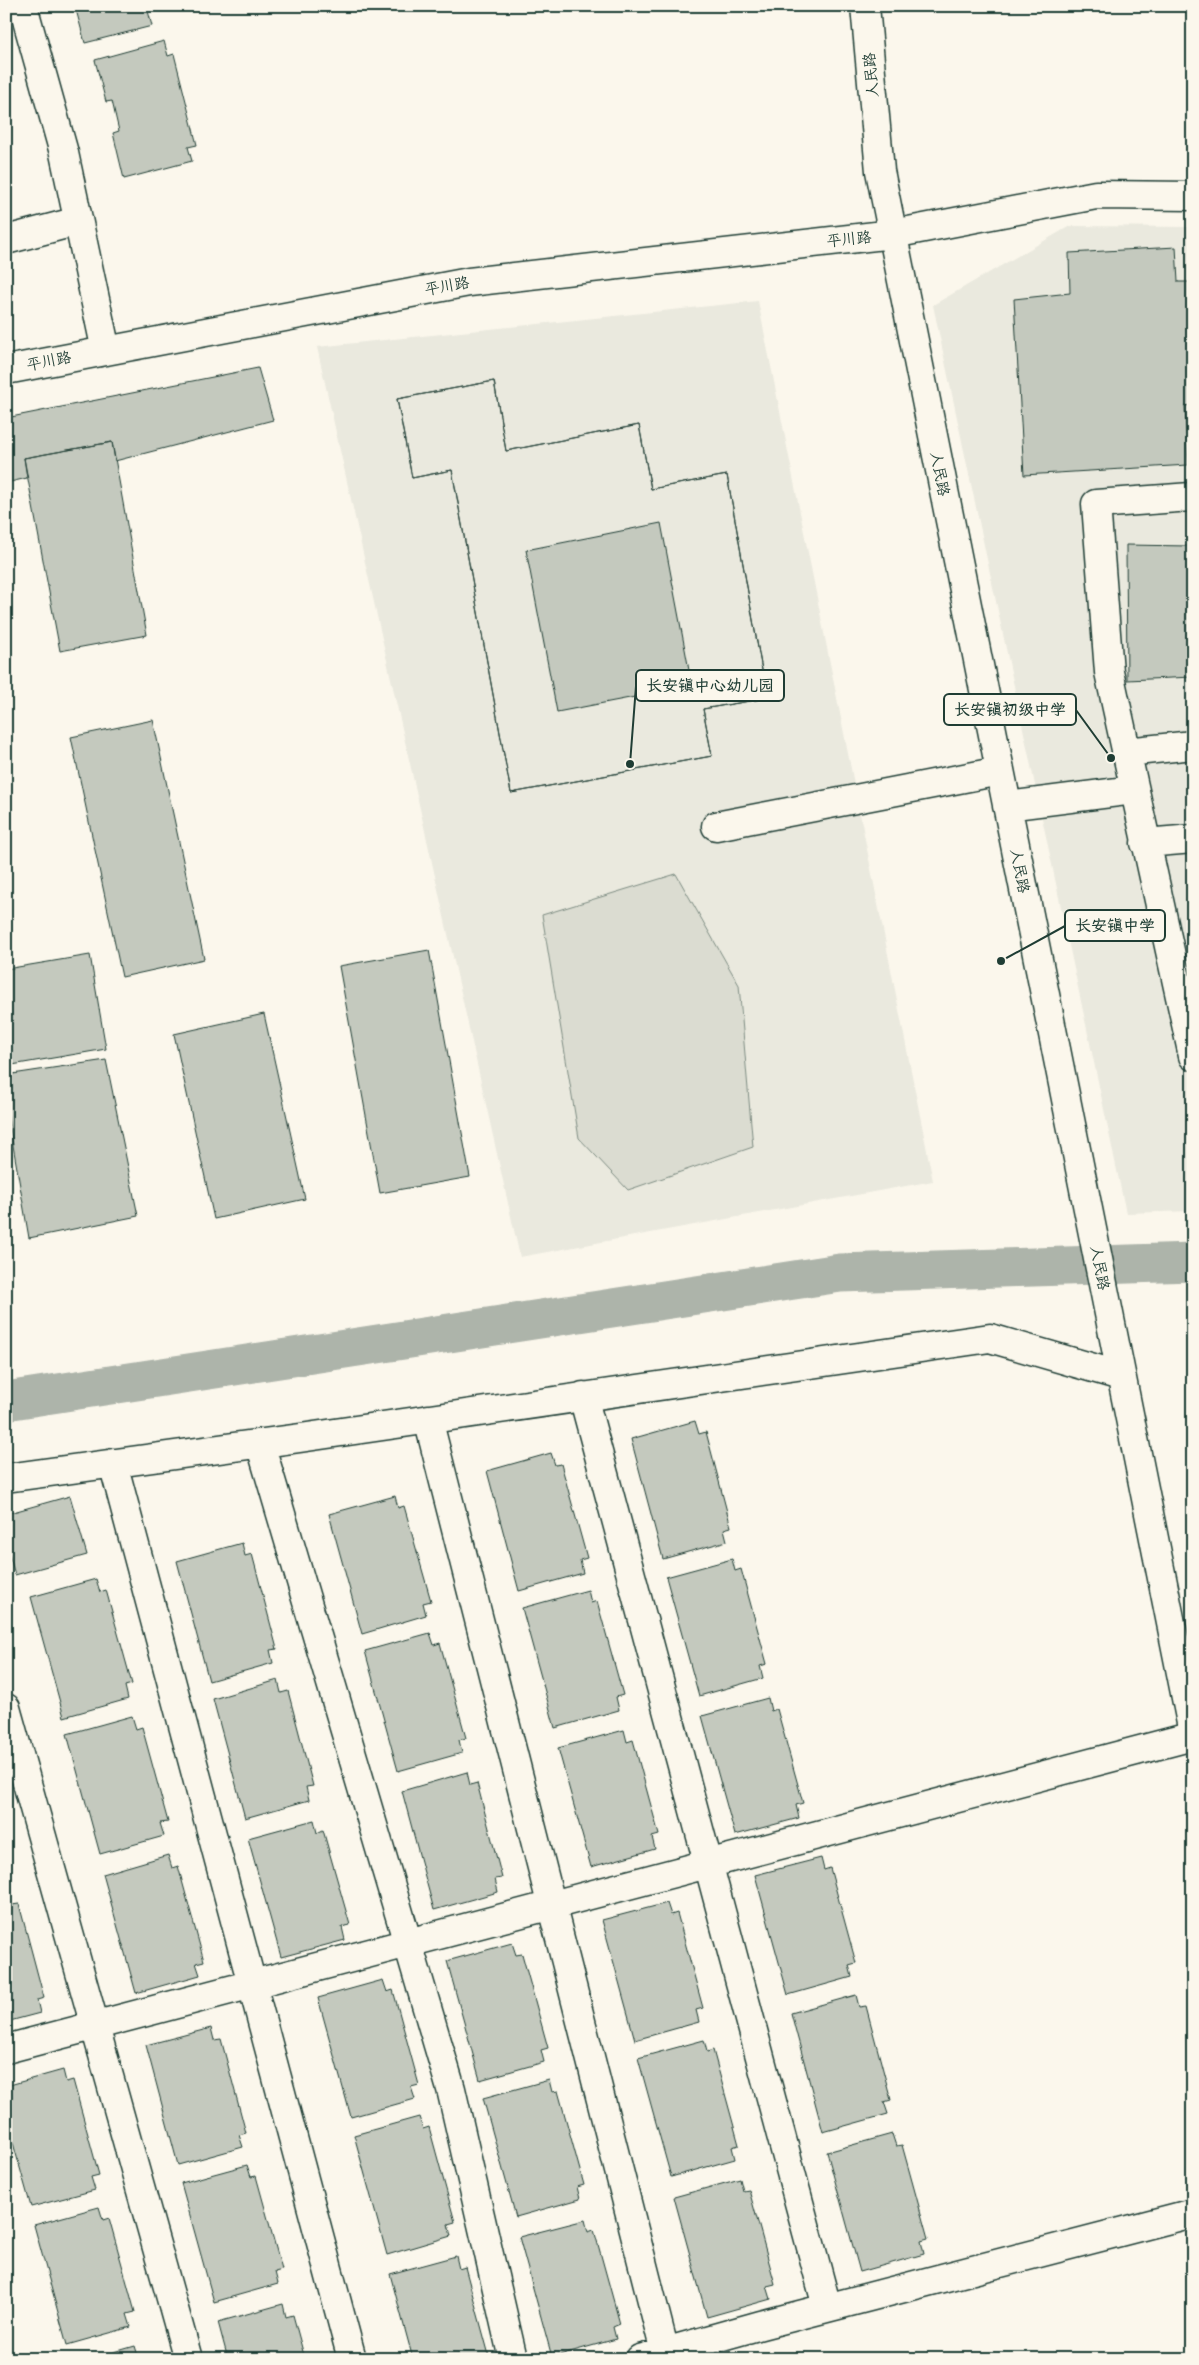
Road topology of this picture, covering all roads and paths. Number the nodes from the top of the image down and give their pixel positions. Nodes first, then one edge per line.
1 (23, 6) edge
2 (865, 6) edge
3 (1193, 196) edge
4 (78, 221) junction
5 (893, 234) junction
6 (6, 240) edge
7 (106, 351) junction
8 (6, 370) edge
9 (1191, 497) dead end
10 (1193, 745) edge
11 (1126, 752) junction
12 (1000, 771) junction
13 (1134, 790) junction
14 (1007, 806) junction
15 (716, 826) dead end
16 (1193, 838) edge
17 (1145, 843) junction
18 (1193, 1056) edge
19 (1119, 1365) junction
20 (583, 1396) junction
21 (428, 1419) junction
22 (260, 1443) junction
23 (113, 1463) junction
24 (6, 1478) edge
25 (6, 1708) edge
26 (1193, 1734) edge
27 (708, 1864) junction
28 (551, 1905) junction
29 (408, 1943) junction
30 (252, 1984) junction
31 (95, 2026) junction
32 (6, 2049) edge
33 (1193, 2213) edge
34 (827, 2307) junction
35 (652, 2355) edge
36 (188, 2359) edge
37 (352, 2359) edge
38 (513, 2359) edge

1 - 4 street
2 - 5 street, 人民路
3 - 5 street, 平川路
4 - 6 street
4 - 7 street
5 - 7 street, 平川路
5 - 12 street, 人民路
7 - 8 street, 平川路
9 - 11 street
10 - 11 street
11 - 13 street
12 - 14 street, 人民路
12 - 15 street
13 - 14 street
13 - 17 street
14 - 19 street, 人民路
16 - 17 street
17 - 18 street
19 - 20 street
19 - 26 street, 人民路
20 - 21 street
20 - 27 street
21 - 22 street
21 - 28 street
22 - 23 street
22 - 29 street
23 - 24 street
23 - 30 street
25 - 31 street
26 - 27 street
27 - 28 street
27 - 34 street
28 - 29 street
28 - 35 street
29 - 30 street
29 - 38 street
30 - 31 street
30 - 37 street
31 - 32 street
31 - 36 street
33 - 34 street
34 - 35 street

